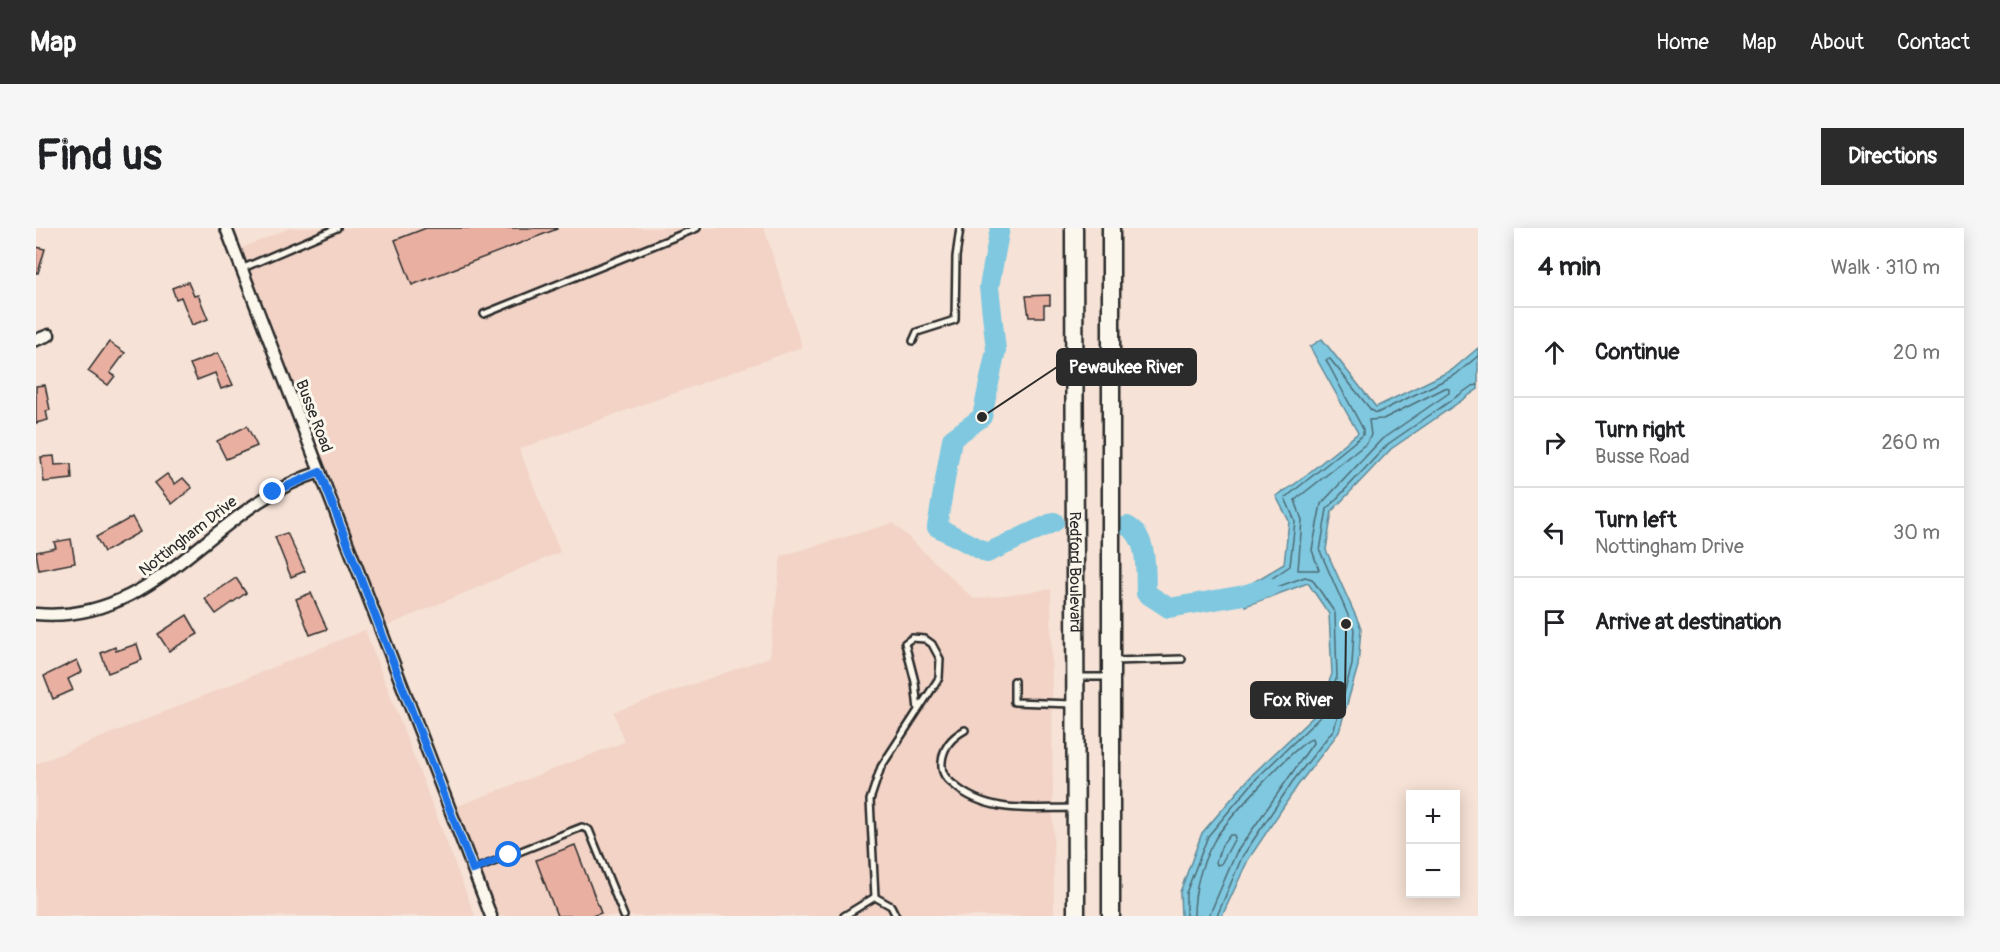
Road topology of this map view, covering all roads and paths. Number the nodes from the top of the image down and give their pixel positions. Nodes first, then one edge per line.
1 (226, 228) edge
2 (337, 228) edge
3 (697, 228) edge
4 (960, 228) edge
5 (1074, 228) edge
6 (1111, 228) edge
7 (241, 269) junction
8 (484, 314) dead end
9 (49, 335) dead end
10 (36, 340) edge
11 (913, 340) dead end
12 (320, 472) junction
13 (36, 614) edge
14 (1182, 659) dead end
15 (1112, 669) junction
16 (1075, 677) junction
17 (1014, 681) dead end
18 (1075, 704) junction
19 (918, 710) junction
20 (965, 730) dead end
21 (1075, 808) junction
22 (473, 870) junction
23 (875, 897) junction
24 (491, 916) edge
25 (624, 916) edge
26 (844, 916) edge
27 (896, 916) edge
28 (1076, 916) edge
29 (1112, 916) edge

1 - 7 street, Busse Road
2 - 7 lane
3 - 8 lane
4 - 11 lane
5 - 16 main road, Redford Boulevard
6 - 15 main road
7 - 12 street, Busse Road
9 - 10 street
12 - 13 street, Nottingham Drive
12 - 22 street, Busse Road
14 - 15 lane
15 - 16 lane
15 - 29 main road
16 - 18 main road, Redford Boulevard
17 - 18 lane
18 - 21 main road, Redford Boulevard
19 - 19 lane
19 - 23 lane
20 - 21 lane
21 - 28 main road, Redford Boulevard
22 - 24 street, Busse Road
22 - 25 lane
23 - 26 lane
23 - 27 lane

